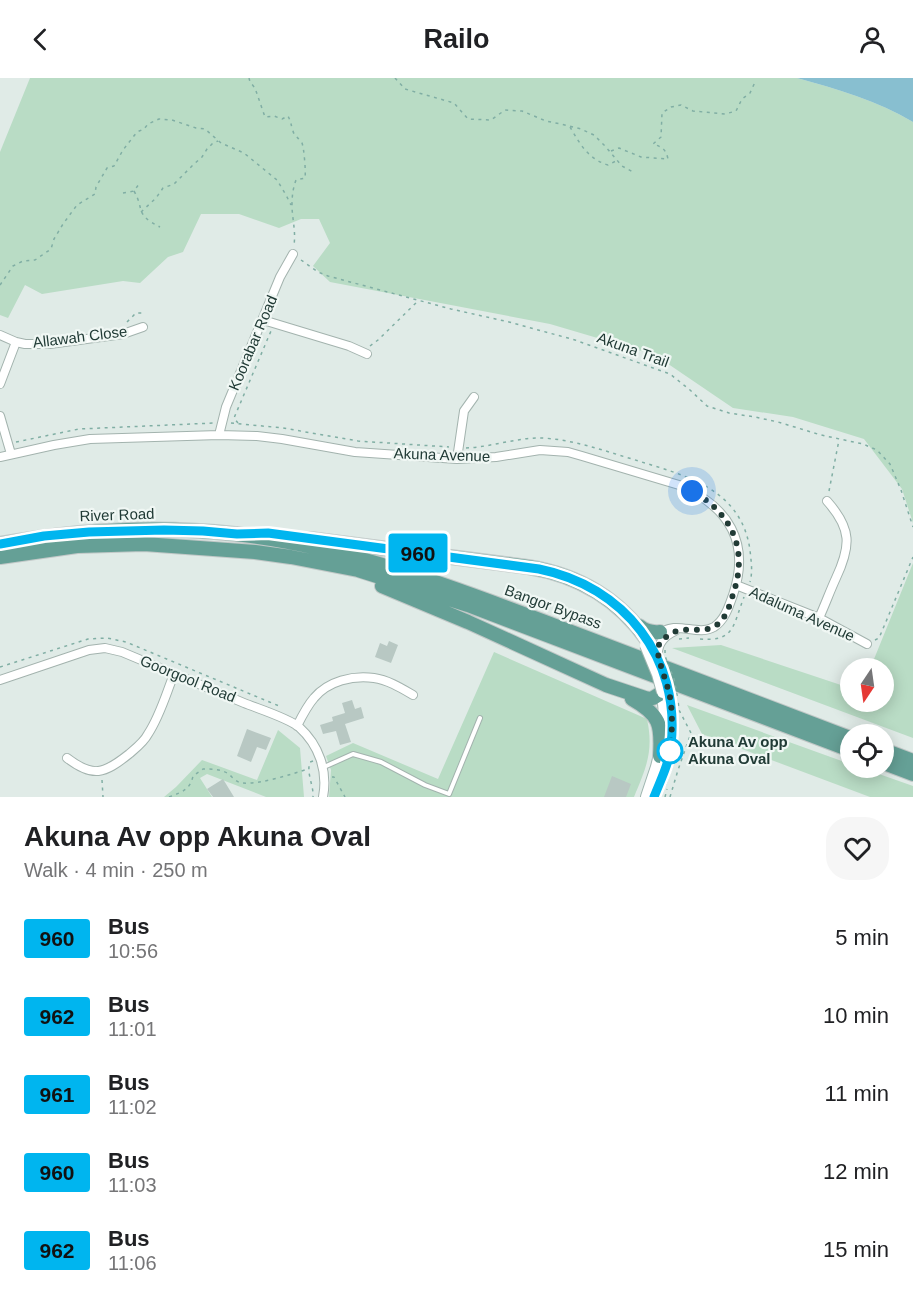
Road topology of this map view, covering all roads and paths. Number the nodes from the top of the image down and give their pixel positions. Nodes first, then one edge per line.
1 (249, 78) edge
2 (395, 78) edge
3 (756, 80) dead end
4 (570, 126) junction
5 (219, 140) junction
6 (610, 152) junction
7 (617, 160) junction
8 (635, 173) dead end
9 (139, 184) dead end
10 (134, 191) junction
11 (123, 193) dead end
12 (292, 209) junction
13 (141, 212) junction
14 (160, 227) dead end
15 (293, 254) junction
16 (0, 285) edge
17 (419, 300) junction
18 (144, 313) dead end
19 (263, 320) junction
20 (126, 324) dead end
21 (274, 324) junction
22 (143, 327) dead end
23 (0, 335) edge
24 (16, 342) junction
25 (364, 352) joint
26 (0, 384) edge
27 (474, 397) dead end
28 (0, 416) edge
29 (239, 423) dead end
30 (219, 435) junction
31 (839, 440) junction
32 (11, 454) junction
33 (0, 457) edge
34 (457, 459) junction
35 (827, 501) joint
36 (913, 527) edge
37 (237, 534) junction
38 (0, 544) edge
39 (255, 552) junction
40 (0, 557) edge
41 (913, 557) edge
42 (736, 585) junction
43 (819, 618) junction
44 (635, 623) junction
45 (688, 629) junction
46 (660, 632) junction
47 (867, 644) joint
48 (655, 648) junction
49 (174, 674) junction
50 (0, 680) edge
51 (606, 685) junction
52 (667, 693) junction
53 (413, 695) dead end
54 (480, 718) dead end
55 (297, 726) junction
56 (840, 734) edge
57 (840, 746) edge
58 (894, 754) edge
59 (660, 756) junction
60 (67, 758) dead end
61 (913, 761) edge
62 (323, 767) junction
63 (894, 767) edge
64 (309, 769) junction
65 (102, 771) junction
66 (913, 774) edge
67 (103, 797) edge
68 (169, 797) edge
69 (313, 797) edge
70 (323, 797) edge
71 (345, 797) edge
72 (647, 797) edge
73 (654, 797) edge
74 (670, 797) edge

1 - 12 path
2 - 4 path
3 - 6 path
4 - 6 path
4 - 7 path
5 - 12 path
5 - 13 path
5 - 16 path
6 - 7 path
7 - 8 path
9 - 10 path
10 - 11 path
10 - 13 path
12 - 15 path
13 - 14 path
15 - 17 path, Akuna Trail
15 - 19 street, Koorabar Road
17 - 25 path
17 - 31 path, Akuna Trail
18 - 20 path
19 - 21 street
19 - 30 street, Koorabar Road
21 - 25 street
21 - 29 path
22 - 24 street, Allawah Close
23 - 24 street, Allawah Close
24 - 26 street
27 - 34 street
28 - 32 street
30 - 32 street, Akuna Avenue
30 - 34 street, Akuna Avenue
31 - 35 path
31 - 36 path, Akuna Trail
32 - 33 street, Akuna Avenue
34 - 42 street, Akuna Avenue
35 - 43 street
37 - 38 main road, River Road
37 - 44 main road
37 - 56 main road, Bangor Bypass
39 - 40 main road, River Road
39 - 51 main road
39 - 57 main road, Bangor Bypass
41 - 47 path
42 - 43 street, Adaluma Avenue
42 - 45 street, Akuna Avenue
43 - 47 street, Adaluma Avenue
44 - 46 main road
44 - 48 main road
45 - 46 street, Akuna Avenue
45 - 48 street, Akuna Avenue
46 - 48 street
48 - 52 main road, bridge
48 - 52 path, bridge
49 - 50 street, Goorgool Road
49 - 55 street, Goorgool Road
49 - 65 street
51 - 52 main road
51 - 59 main road
52 - 59 main road
52 - 73 main road
52 - 74 path
53 - 55 street
54 - 62 lane
55 - 62 street, Goorgool Road
58 - 61 main road
59 - 72 main road
60 - 65 street
62 - 64 path
62 - 70 street
62 - 71 path
63 - 66 main road
64 - 68 path
64 - 69 path
65 - 67 path

